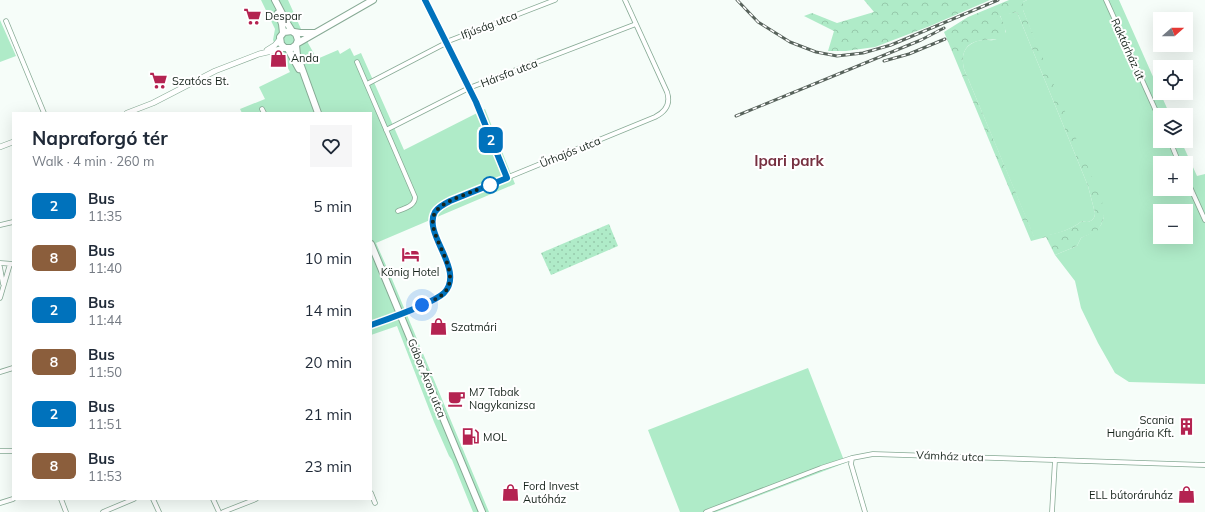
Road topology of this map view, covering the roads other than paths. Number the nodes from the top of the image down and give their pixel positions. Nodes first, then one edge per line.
1 (275, 0) edge
2 (373, 0) edge
3 (425, 0) edge
4 (555, 0) edge
5 (625, 0) edge
6 (1106, 0) edge
7 (6, 21) dead end
8 (636, 24) junction
9 (293, 31) junction
10 (315, 33) junction
11 (281, 36) junction
12 (446, 42) junction
13 (297, 44) junction
14 (287, 48) junction
15 (259, 54) junction
16 (358, 62) dead end
17 (367, 84) junction
18 (469, 88) junction
19 (315, 104) junction
20 (1155, 108) edge
21 (44, 112) edge
22 (130, 112) edge
23 (318, 112) edge
24 (386, 130) junction
25 (12, 142) edge
26 (0, 147) edge
27 (507, 178) junction
28 (1193, 193) edge
29 (398, 211) dead end
30 (1205, 220) edge
31 (12, 222) edge
32 (0, 225) edge
33 (372, 246) edge
34 (0, 263) edge
35 (12, 264) edge
36 (0, 267) edge
37 (3, 288) junction
38 (0, 298) edge
39 (401, 314) junction
40 (372, 325) edge
41 (12, 368) edge
42 (0, 372) edge
43 (0, 451) edge
44 (12, 451) edge
45 (852, 458) junction
46 (1055, 460) junction
47 (1205, 464) edge
48 (372, 496) edge
49 (12, 500) edge
50 (62, 500) edge
51 (132, 500) edge
52 (153, 500) edge
53 (214, 500) edge
54 (253, 500) edge
55 (0, 503) edge
56 (375, 503) dead end
57 (714, 510) edge
58 (66, 512) edge
59 (105, 512) edge
60 (159, 512) edge
61 (219, 512) edge
62 (222, 512) edge
63 (482, 512) edge
64 (706, 512) edge
65 (864, 512) edge
66 (1052, 512) edge

1 - 9 main road
1 - 11 main road
2 - 10 main road
3 - 12 street
4 - 12 street, Ifjúság utca
5 - 8 street, Űrhajós utca
6 - 20 street, Raktárház út
7 - 21 street
8 - 18 street, Hársfa utca
8 - 27 street, Űrhajós utca
9 - 10 main road
9 - 11 main road
9 - 13 main road
10 - 13 main road
11 - 14 main road
11 - 15 street
12 - 17 street, Ifjúság utca
12 - 18 street
13 - 14 main road
13 - 19 main road
14 - 15 street
14 - 19 main road
15 - 22 street
16 - 17 street
17 - 24 street
18 - 24 street, Hársfa utca
18 - 27 street
19 - 23 main road
24 - 29 street
25 - 26 street
27 - 39 street, Űrhajós utca
28 - 30 street
31 - 32 street
33 - 39 main road, Gábor Áron utca
34 - 35 street
35 - 37 street
36 - 37 street
37 - 38 street
39 - 40 street
39 - 63 main road, Gábor Áron utca
41 - 42 street
43 - 44 street
45 - 46 street, Vámház utca
45 - 57 street, Vámház utca
45 - 65 street
46 - 47 street, Vámház utca
46 - 66 street
48 - 56 street
49 - 55 street
50 - 58 street
51 - 59 street
52 - 60 street
53 - 61 street
54 - 62 street
57 - 64 street, Vámház utca

